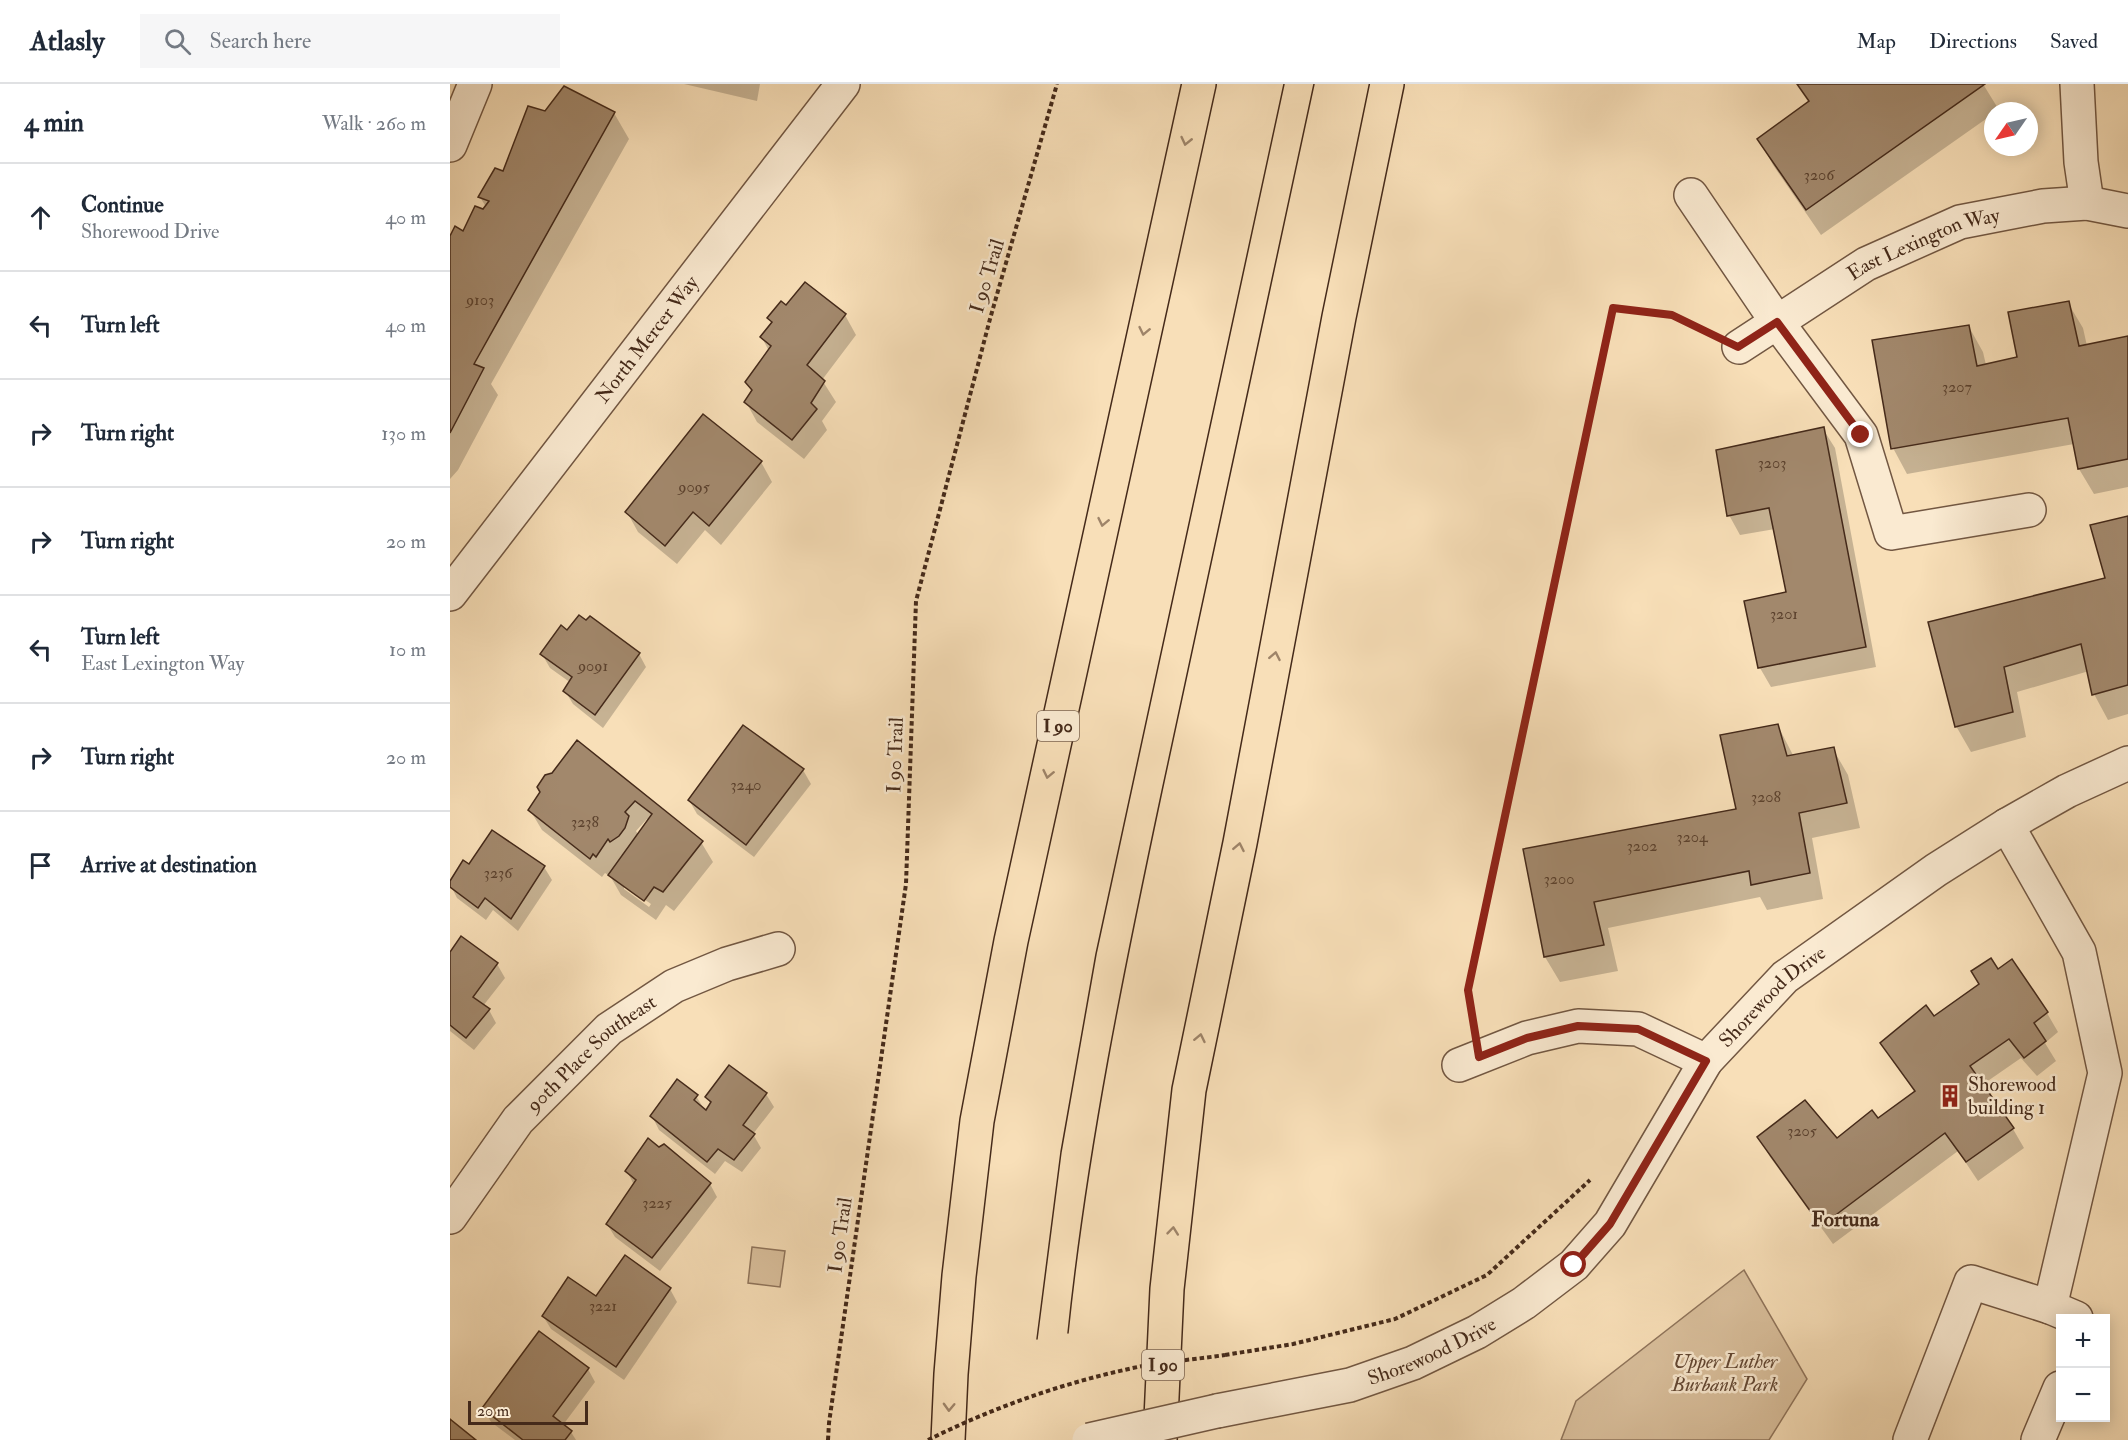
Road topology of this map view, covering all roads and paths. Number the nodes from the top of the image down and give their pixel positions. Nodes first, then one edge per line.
1 (475, 84) edge
2 (843, 84) edge
3 (1057, 84) edge
4 (1199, 84) edge
5 (1387, 84) edge
6 (2078, 84) edge
7 (450, 145) edge
8 (1691, 195) dead end
9 (2087, 203) junction
10 (2128, 211) edge
11 (1777, 322) junction
12 (1738, 347) joint
13 (2029, 510) dead end
14 (450, 594) edge
15 (2128, 763) edge
16 (2007, 825) junction
17 (778, 949) dead end
18 (1469, 1061) joint
19 (1706, 1061) junction
20 (1595, 1175) dead end
21 (450, 1216) edge
22 (2063, 1313) edge
23 (2056, 1399) edge
24 (828, 1440) edge
25 (928, 1440) edge
26 (948, 1440) edge
27 (1089, 1440) edge
28 (1160, 1440) edge
29 (1910, 1440) edge
30 (2038, 1440) edge

1 - 7 street
2 - 14 street, North Mercer Way
3 - 24 path, I 90 Trail
4 -> 26 highway, I 90
28 -> 5 highway, I 90
6 - 9 street
8 - 11 street
9 - 10 street, East Lexington Way
9 - 11 street, East Lexington Way
11 - 12 street, East Lexington Way
11 - 13 street
12 - 18 path
15 - 16 street, Shorewood Drive
16 - 19 street, Shorewood Drive
16 - 22 street
17 - 21 street, 90th Place Southeast
18 - 19 street
19 - 27 street, Shorewood Drive, bridge
20 - 25 path, bridge
22 - 29 street
23 - 30 street

